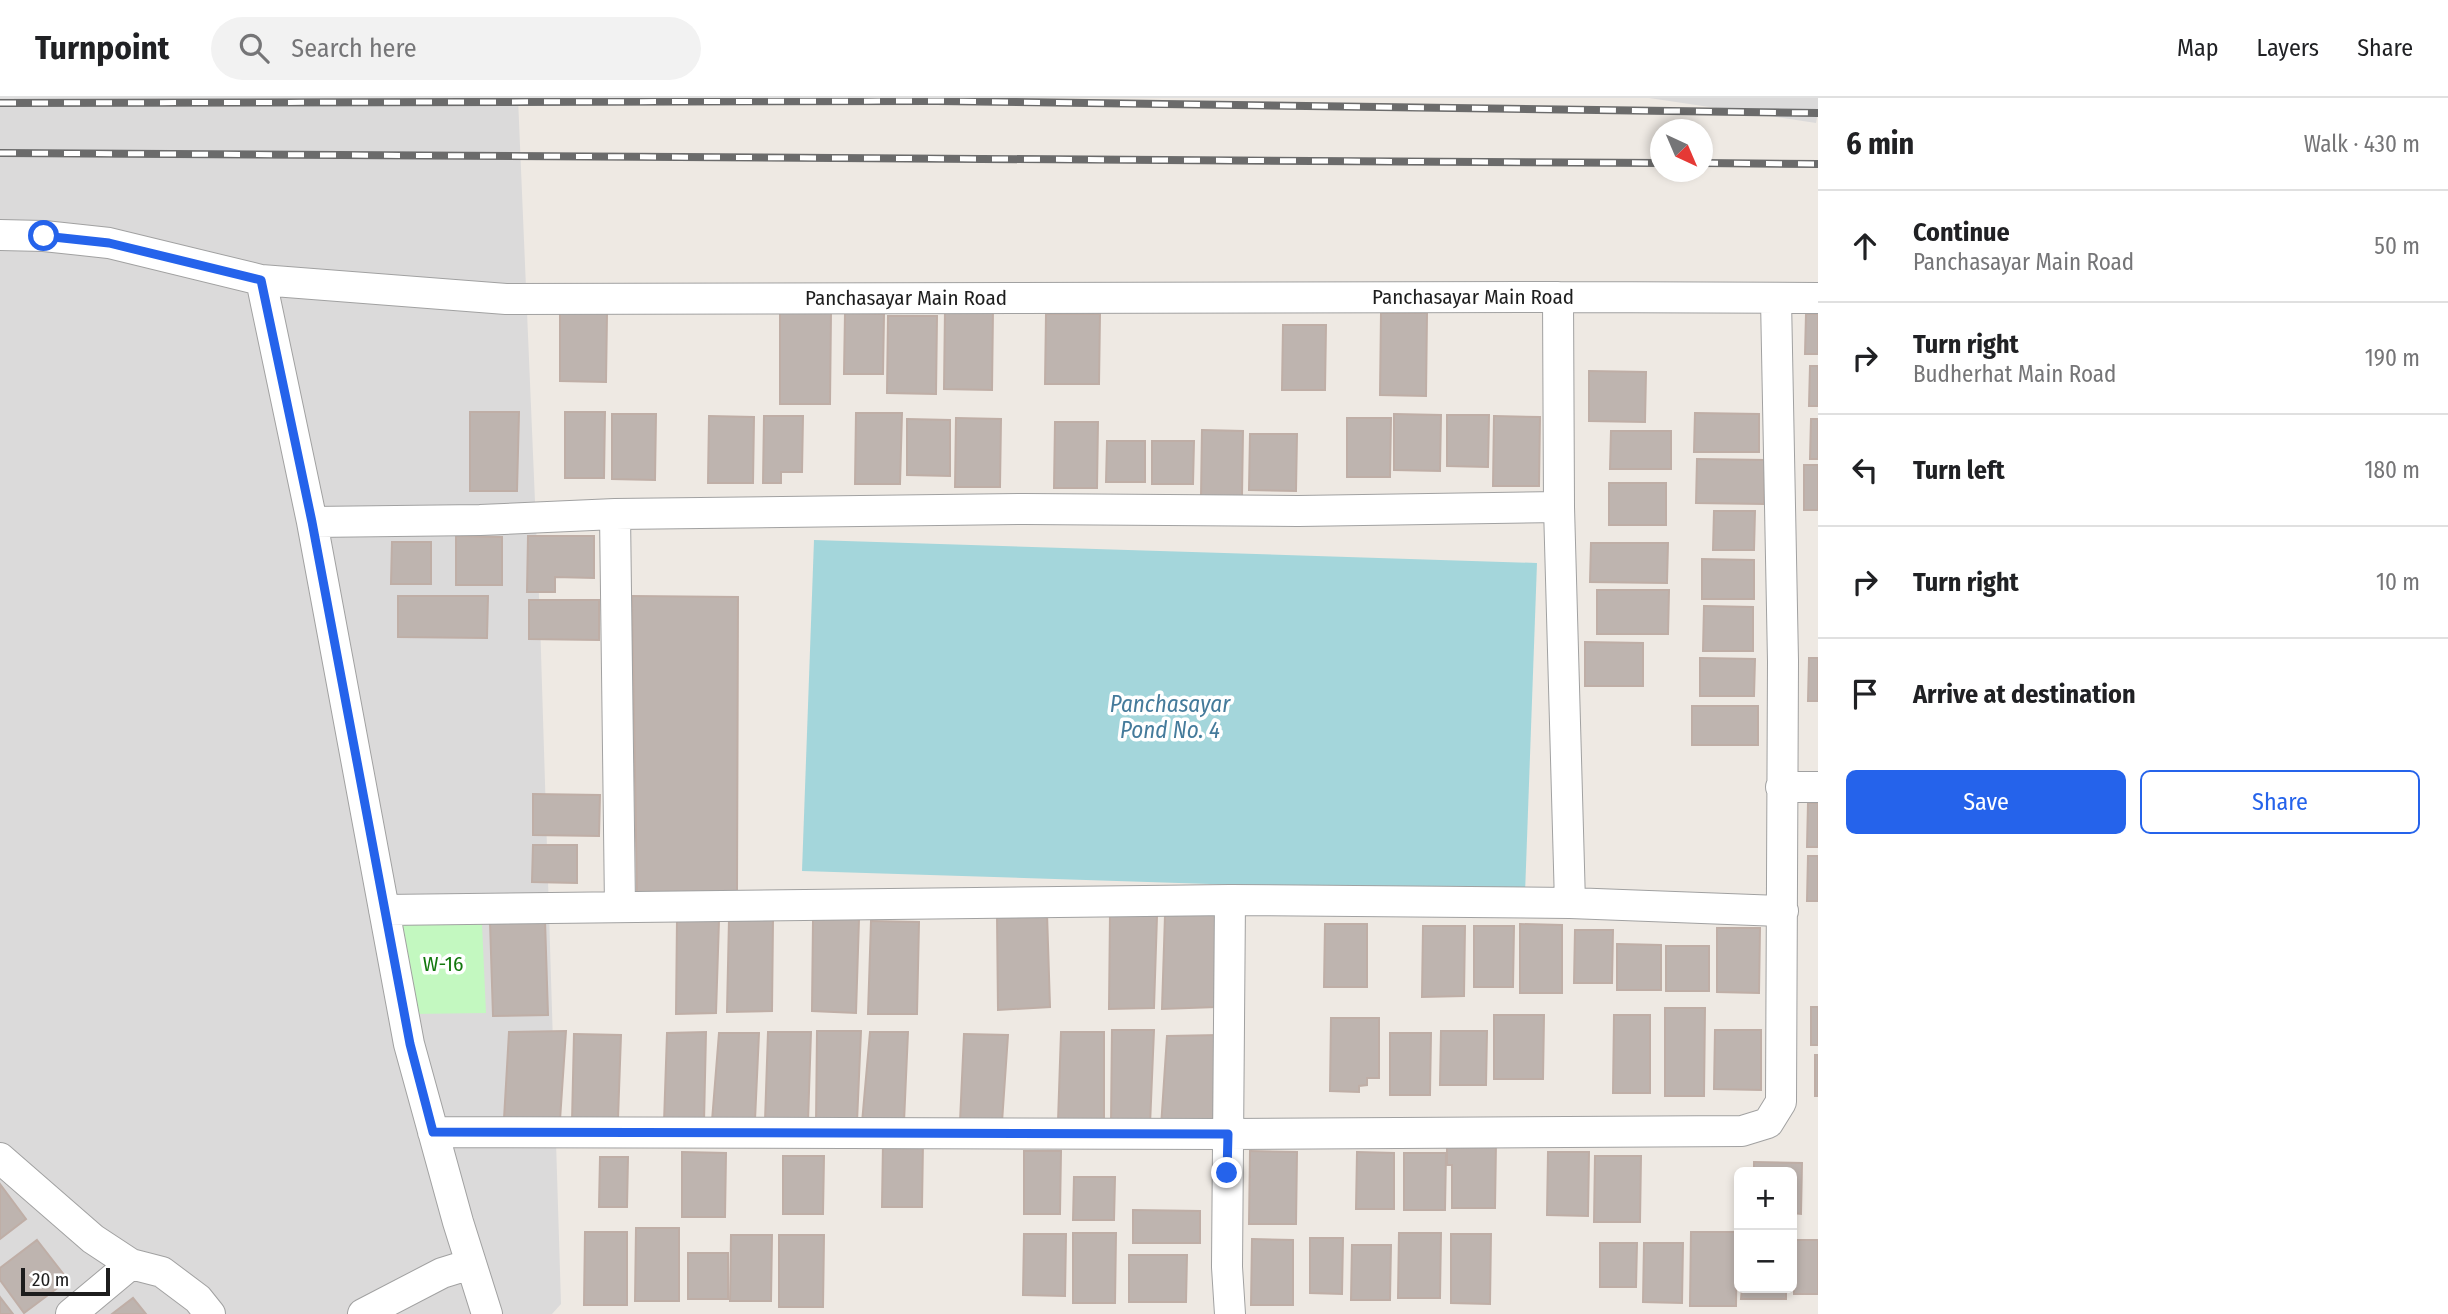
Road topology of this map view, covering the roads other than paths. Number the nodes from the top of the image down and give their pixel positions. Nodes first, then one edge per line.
1 (0, 235) edge
2 (261, 280) junction
3 (1558, 297) junction
4 (1776, 299) junction
5 (1818, 299) edge
6 (1559, 507) junction
7 (615, 514) junction
8 (312, 522) junction
9 (1781, 786) junction
10 (1818, 787) edge
11 (1230, 900) junction
12 (1570, 903) junction
13 (620, 907) junction
14 (384, 911) junction
15 (1783, 911) junction
16 (433, 1132) junction
17 (1228, 1134) junction
18 (0, 1158) edge
19 (131, 1264) junction
20 (471, 1264) junction
21 (71, 1314) edge
22 (210, 1314) edge
23 (363, 1314) edge
24 (487, 1314) edge
25 (1230, 1314) edge

1 - 2 street, Panchasayar Main Road
2 - 3 street, Panchasayar Main Road
2 - 8 street
3 - 4 street, Panchasayar Main Road
3 - 6 street
4 - 5 street, Panchasayar Main Road
4 - 9 street
6 - 7 street
6 - 12 street
7 - 8 street
7 - 13 street
8 - 14 street
9 - 10 street
9 - 15 street
11 - 12 street
11 - 13 street
11 - 17 street
12 - 15 street
13 - 14 street
14 - 16 street
15 - 17 street
16 - 17 street
16 - 20 street
17 - 25 street
18 - 19 street
19 - 21 street
19 - 22 street
20 - 23 street
20 - 24 street

